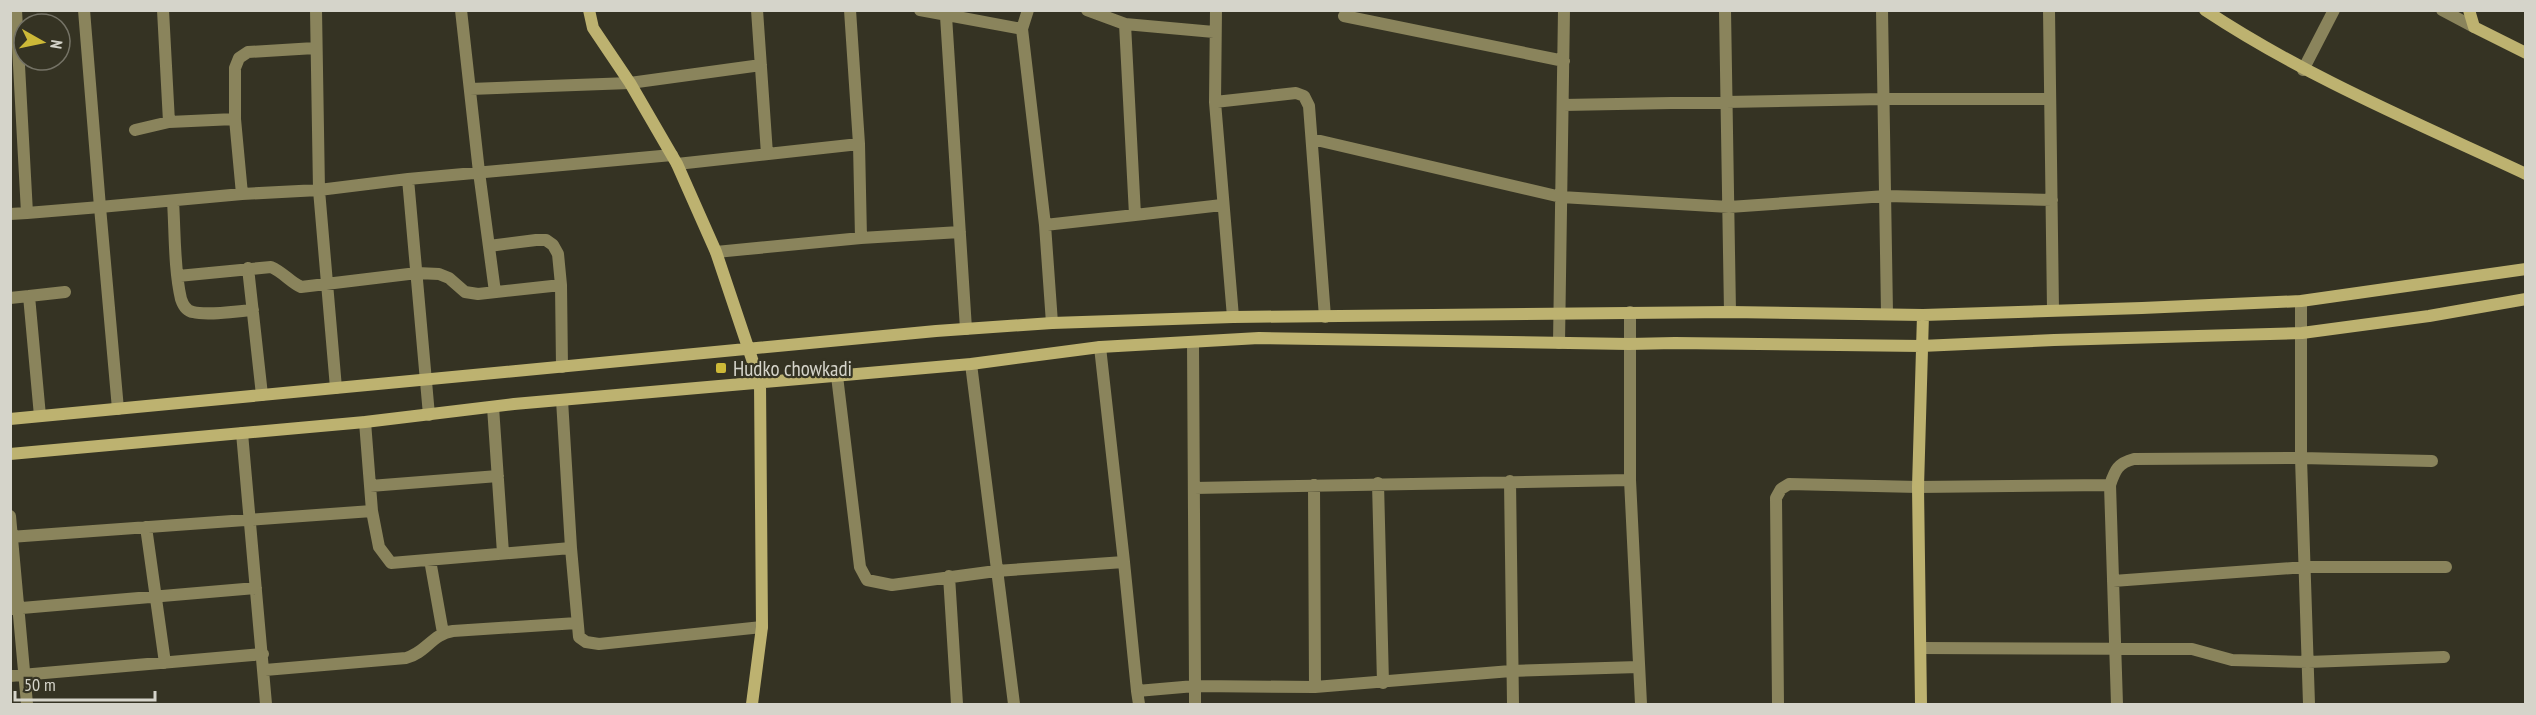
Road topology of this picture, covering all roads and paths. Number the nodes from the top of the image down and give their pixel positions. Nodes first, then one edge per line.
1 (84, 10) edge
2 (163, 10) edge
3 (316, 10) edge
4 (461, 10) edge
5 (589, 10) edge
6 (757, 10) edge
7 (850, 10) edge
8 (920, 10) edge
9 (1028, 10) edge
10 (1087, 10) edge
11 (1216, 10) edge
12 (1564, 10) edge
13 (1725, 10) edge
14 (1882, 10) edge
15 (2049, 10) edge
16 (2205, 10) edge
17 (2334, 10) edge
18 (2442, 10) edge
19 (2469, 10) edge
20 (946, 16) junction
21 (1344, 16) dead end
22 (1125, 24) junction
23 (2474, 27) junction
24 (1022, 29) junction
25 (1214, 32) junction
26 (315, 48) junction
27 (2526, 53) edge
28 (1563, 61) junction
29 (760, 65) junction
30 (2303, 70) junction
31 (16, 72) edge
32 (630, 83) junction
33 (470, 89) junction
34 (1883, 99) junction
35 (2049, 99) junction
36 (1215, 102) junction
37 (1728, 102) junction
38 (1563, 105) junction
39 (236, 119) junction
40 (169, 122) junction
41 (135, 130) dead end
42 (1312, 139) junction
43 (859, 144) junction
44 (767, 154) junction
45 (675, 160) junction
46 (479, 172) junction
47 (2526, 174) edge
48 (408, 179) junction
49 (319, 190) junction
50 (242, 194) junction
51 (1561, 196) junction
52 (1886, 196) junction
53 (2052, 200) junction
54 (173, 201) junction
55 (1222, 205) junction
56 (100, 207) junction
57 (1729, 207) junction
58 (27, 213) junction
59 (10, 214) edge
60 (1135, 215) junction
61 (1045, 225) junction
62 (960, 232) junction
63 (861, 238) junction
64 (489, 246) junction
65 (716, 252) junction
66 (248, 268) junction
67 (2526, 269) edge
68 (417, 273) junction
69 (178, 276) junction
70 (327, 285) junction
71 (561, 285) junction
72 (65, 292) dead end
73 (495, 292) junction
74 (29, 296) junction
75 (10, 298) edge
76 (2526, 299) edge
77 (2301, 301) junction
78 (253, 310) junction
79 (2053, 310) junction
80 (1630, 312) junction
81 (1730, 312) junction
82 (1560, 313) junction
83 (1887, 313) junction
84 (1923, 315) junction
85 (1233, 316) junction
86 (1325, 317) junction
87 (1052, 323) junction
88 (966, 329) junction
89 (2302, 333) junction
90 (1193, 342) junction
91 (1559, 343) junction
92 (1629, 344) junction
93 (1921, 346) junction
94 (1100, 347) junction
95 (750, 349) junction
96 (970, 364) junction
97 (562, 367) junction
98 (837, 376) junction
99 (426, 380) junction
100 (760, 383) junction
101 (336, 388) junction
102 (262, 395) junction
103 (562, 400) junction
104 (493, 407) junction
105 (118, 409) junction
106 (429, 415) junction
107 (40, 416) junction
108 (10, 419) edge
109 (365, 422) junction
110 (242, 434) junction
111 (10, 454) edge
112 (2301, 458) junction
113 (2432, 461) dead end
114 (498, 476) junction
115 (1630, 480) junction
116 (1510, 481) junction
117 (1378, 483) junction
118 (1314, 485) junction
119 (2110, 485) junction
120 (370, 486) junction
121 (1918, 487) junction
122 (1194, 488) junction
123 (372, 511) junction
124 (10, 516) edge
125 (249, 519) junction
126 (146, 527) junction
127 (12, 537) edge
128 (571, 548) junction
129 (503, 553) junction
130 (430, 560) junction
131 (1124, 562) junction
132 (2306, 567) junction
133 (2446, 567) dead end
134 (996, 571) junction
135 (949, 576) junction
136 (2113, 581) junction
137 (256, 588) junction
138 (157, 595) junction
139 (14, 608) edge
140 (577, 623) junction
141 (762, 627) junction
142 (443, 633) junction
143 (1921, 648) junction
144 (2114, 649) junction
145 (263, 654) junction
146 (2444, 657) dead end
147 (2308, 662) junction
148 (165, 663) junction
149 (1638, 667) junction
150 (265, 670) junction
151 (1511, 671) junction
152 (26, 675) junction
153 (10, 676) edge
154 (1383, 683) junction
155 (1195, 686) junction
156 (1316, 687) junction
157 (1137, 691) junction
158 (27, 705) edge
159 (267, 705) edge
160 (752, 705) edge
161 (957, 705) edge
162 (1014, 705) edge
163 (1139, 705) edge
164 (1195, 705) edge
165 (1513, 705) edge
166 (1641, 705) edge
167 (1778, 705) edge
168 (1921, 705) edge
169 (2117, 705) edge
170 (2309, 705) edge

1 - 56 street
2 - 40 street
3 - 26 street
4 - 33 street
5 - 32 main road
6 - 29 street
7 - 43 street
8 - 20 street
9 - 24 street
10 - 22 street
11 - 25 street
12 - 28 street
13 - 37 street
14 - 34 street
15 - 35 street
16 - 30 main road
17 - 30 street
18 - 23 street
19 - 23 main road
20 - 24 street
20 - 62 street
21 - 28 street
22 - 25 street
22 - 60 street
23 - 27 main road
24 - 61 street
25 - 36 street
26 - 39 street
26 - 49 street
28 - 38 street
29 - 32 street
29 - 44 street
30 - 47 main road
31 - 58 street
32 - 33 street
32 - 45 main road
33 - 46 street
34 - 35 street
34 - 37 street
34 - 52 street
35 - 53 street
36 - 42 street
36 - 55 street
37 - 38 street
37 - 57 street
38 - 51 street
39 - 40 street
39 - 50 street
40 - 41 street
42 - 51 street
42 - 86 street
43 - 44 street
43 - 63 street
44 - 45 street
45 - 46 street
45 - 65 main road
46 - 48 street
46 - 64 street
48 - 49 street
48 - 68 street
49 - 50 street
49 - 70 street
50 - 54 street
51 - 57 street
51 - 82 street
52 - 53 street
52 - 57 street
52 - 83 street
53 - 79 street
54 - 56 street
54 - 69 street
55 - 60 street
55 - 85 street
56 - 58 street
56 - 105 street
57 - 81 street
58 - 59 street
60 - 61 street
61 - 87 street
62 - 63 street
62 - 88 street
63 - 65 street
64 - 71 street
64 - 73 street
65 - 95 main road
66 - 69 street
66 - 70 street
66 - 78 street
67 - 77 main road
68 - 70 street
68 - 73 street
68 - 99 street
69 - 78 street
70 - 101 street
71 - 73 street
71 - 97 street
72 - 74 street
74 - 75 street
74 - 107 street
76 - 89 main road
77 - 79 main road
77 - 89 street
78 - 102 street
79 - 84 main road
80 - 81 main road
80 - 82 main road
80 - 92 street
81 - 83 main road
82 - 86 main road
82 - 91 street
83 - 84 main road
84 - 93 main road
85 - 86 main road
85 - 87 main road
87 - 88 main road
88 - 95 main road
89 - 93 main road
89 - 112 street
90 - 91 main road
90 - 94 main road
90 - 122 street
91 - 92 main road
92 - 93 main road
92 - 115 street
93 - 121 main road
94 - 96 main road
94 - 131 street
95 - 97 main road
95 - 100 main road
96 - 98 main road
96 - 134 street
97 - 99 main road
98 - 100 main road
98 - 135 street
99 - 101 main road
99 - 106 street
100 - 103 main road
100 - 141 main road
101 - 102 main road
102 - 105 main road
103 - 104 main road
103 - 128 street
104 - 106 main road
104 - 114 street
105 - 107 main road
106 - 109 main road
107 - 108 main road
109 - 110 main road
109 - 120 street
110 - 111 main road
110 - 125 street
112 - 113 street
112 - 119 street
112 - 132 street
114 - 120 street
114 - 129 street
115 - 116 street
115 - 149 street
116 - 117 street
116 - 151 street
117 - 118 street
117 - 154 street
118 - 122 street
118 - 156 street
119 - 121 street
119 - 136 street
120 - 123 street
121 - 143 main road
121 - 167 street
122 - 155 street
123 - 125 street
123 - 130 street
124 - 127 street
125 - 126 street
125 - 137 street
126 - 127 street
126 - 138 street
127 - 139 street
128 - 129 street
128 - 140 street
129 - 130 street
130 - 142 street
131 - 134 street
131 - 157 street
132 - 133 street
132 - 136 street
132 - 147 street
134 - 135 street
134 - 162 street
135 - 161 street
136 - 144 street
137 - 138 street
137 - 145 street
138 - 139 street
138 - 148 street
139 - 152 street
140 - 141 street
140 - 142 street
141 - 160 main road
142 - 150 street
143 - 144 street
143 - 168 main road
144 - 147 street
144 - 169 street
145 - 148 street
145 - 150 street
146 - 147 street
147 - 170 street
148 - 152 street
149 - 151 street
149 - 166 street
150 - 159 street
151 - 154 street
151 - 165 street
152 - 153 street
152 - 158 street
154 - 156 street
155 - 156 street
155 - 157 street
155 - 164 street
157 - 163 street

